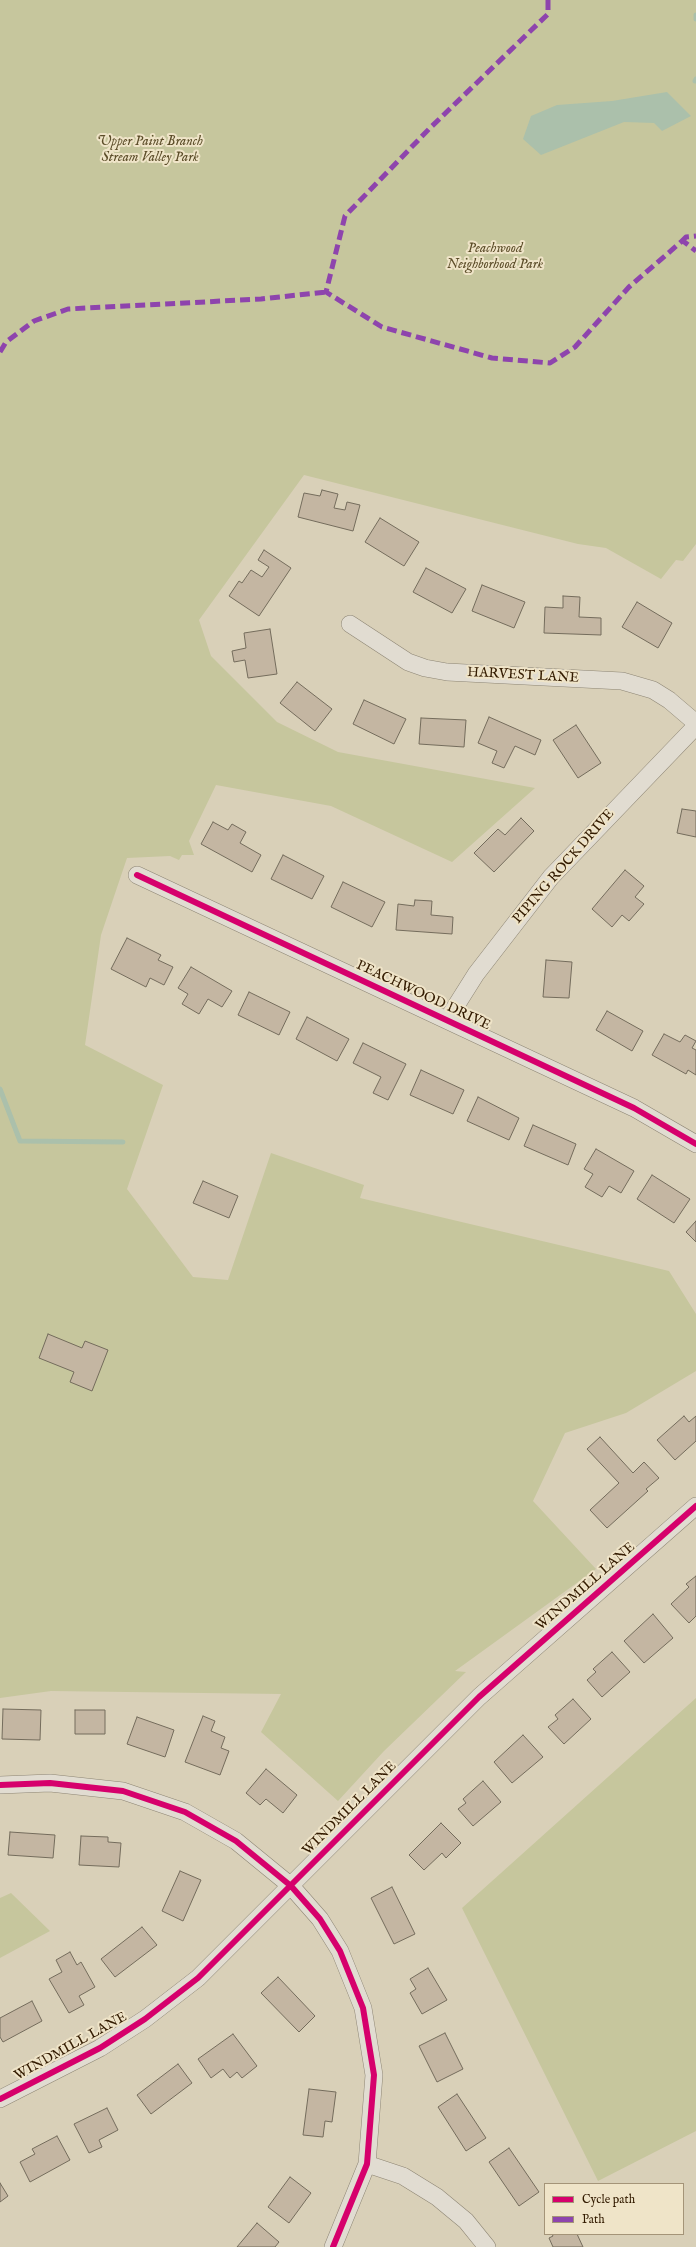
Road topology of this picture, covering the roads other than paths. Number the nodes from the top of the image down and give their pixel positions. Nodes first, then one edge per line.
1 (350, 624) dead end
2 (696, 724) edge
3 (137, 875) dead end
4 (447, 1020) junction
5 (696, 1144) edge
6 (696, 1506) edge
7 (0, 1785) edge
8 (291, 1886) junction
9 (0, 2099) edge
10 (367, 2164) junction
11 (333, 2247) edge
12 (486, 2247) edge

1 - 2 street, HARVEST LANE
2 - 4 street, PIPING ROCK DRIVE
3 - 4 street, PEACHWOOD DRIVE
4 - 5 street, PEACHWOOD DRIVE
6 - 8 street, WINDMILL LANE
7 - 8 street
8 - 9 street, WINDMILL LANE
8 - 10 street
10 - 11 street
10 - 12 street

